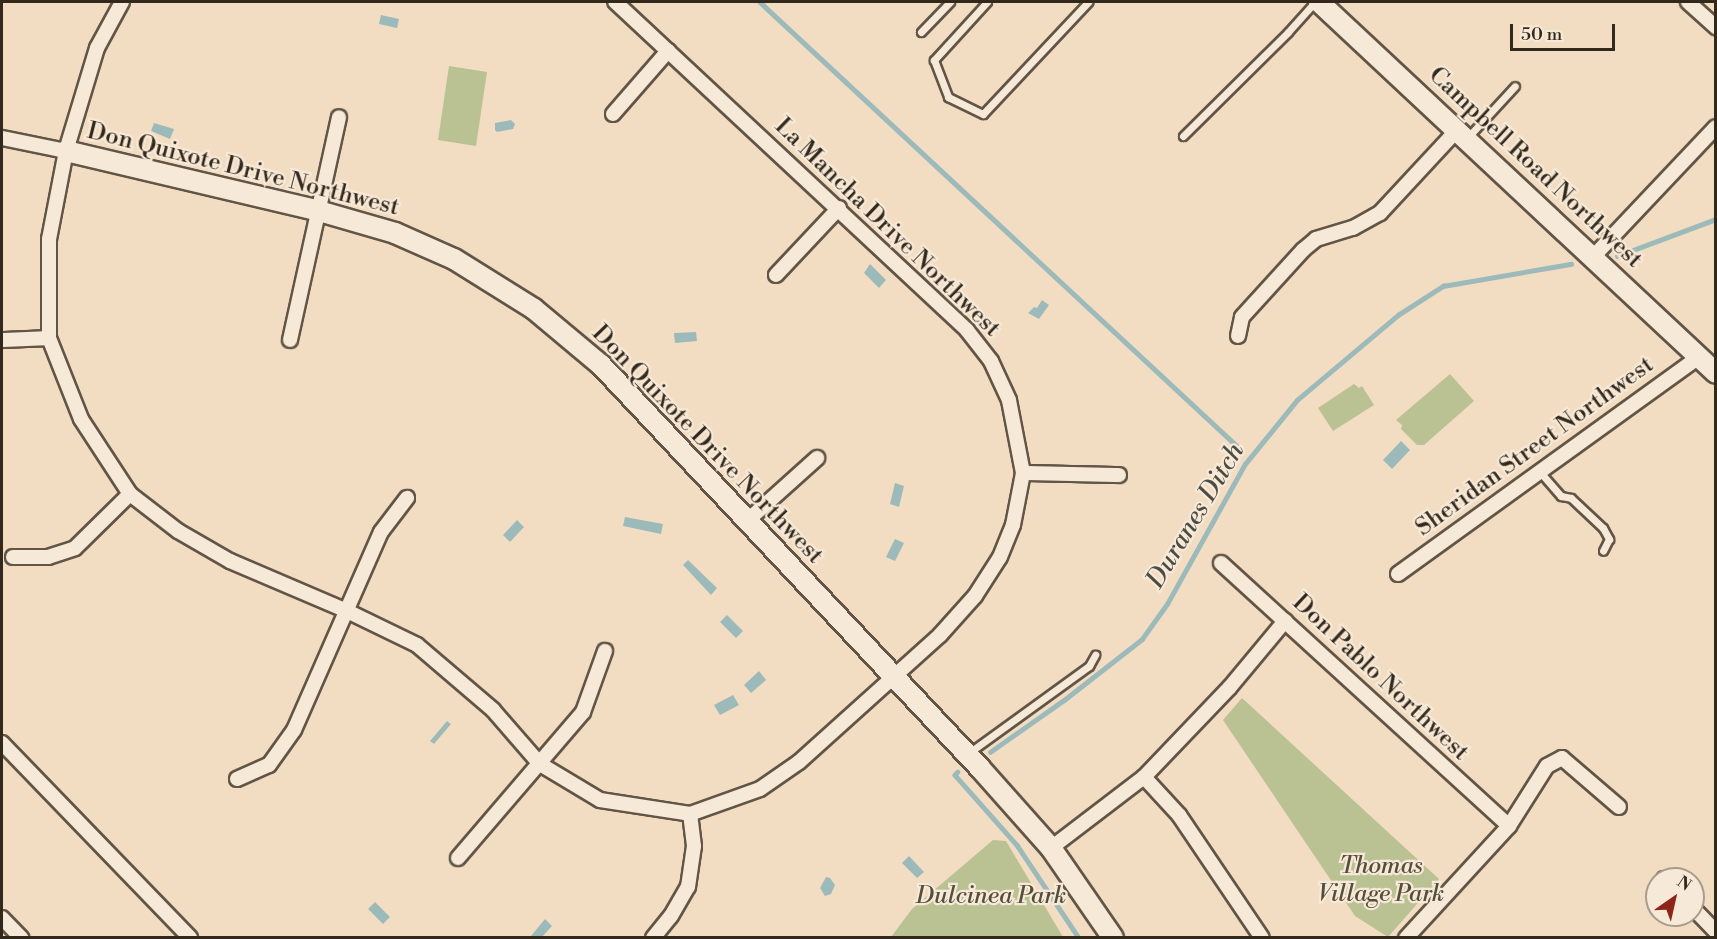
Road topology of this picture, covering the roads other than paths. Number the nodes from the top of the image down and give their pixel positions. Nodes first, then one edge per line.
1 (122, 2) edge
2 (615, 2) edge
3 (950, 2) edge
4 (987, 2) edge
5 (1088, 2) edge
6 (1317, 2) edge
7 (1688, 2) edge
8 (1716, 27) edge
9 (921, 32) dead end
10 (668, 51) junction
11 (1515, 86) dead end
12 (613, 114) dead end
13 (339, 117) dead end
14 (1716, 127) edge
15 (1461, 134) junction
16 (1183, 136) dead end
17 (2, 138) edge
18 (66, 151) junction
19 (839, 208) junction
20 (319, 211) junction
21 (1592, 258) junction
22 (776, 275) dead end
23 (1238, 336) dead end
24 (49, 338) junction
25 (2, 340) edge
26 (290, 340) dead end
27 (1699, 357) junction
28 (1716, 373) edge
29 (817, 458) dead end
30 (1540, 472) junction
31 (1023, 473) junction
32 (1119, 474) dead end
33 (130, 494) junction
34 (407, 498) dead end
35 (748, 520) junction
36 (1603, 551) dead end
37 (13, 557) dead end
38 (1221, 563) dead end
39 (1398, 574) dead end
40 (347, 611) junction
41 (1285, 621) junction
42 (605, 651) dead end
43 (1095, 656) dead end
44 (895, 679) junction
45 (2, 743) edge
46 (967, 755) junction
47 (540, 764) junction
48 (1144, 777) junction
49 (237, 779) dead end
50 (1619, 807) dead end
51 (690, 814) junction
52 (1509, 826) junction
53 (1051, 848) junction
54 (458, 858) dead end
55 (2, 918) edge
56 (1705, 921) edge
57 (1716, 932) edge
58 (21, 938) edge
59 (190, 938) edge
60 (653, 938) edge
61 (1113, 938) edge
62 (1262, 938) edge
63 (1406, 938) edge

1 - 18 street
2 - 10 street, La Mancha Drive Northwest
3 - 9 lane
4 - 5 lane
6 - 15 street, Campbell Road Northwest
6 - 16 lane
7 - 8 street
10 - 12 street
10 - 19 street, La Mancha Drive Northwest
11 - 15 lane
13 - 20 street
14 - 21 street
15 - 21 street, Campbell Road Northwest
15 - 23 street
17 - 18 street, Don Quixote Drive Northwest
18 - 20 street, Don Quixote Drive Northwest
18 - 24 street
19 - 22 street
19 - 31 street, La Mancha Drive Northwest
20 - 26 street
20 - 35 street, Don Quixote Drive Northwest
21 - 27 street, Campbell Road Northwest
24 - 25 street
24 - 33 street
27 - 28 street, Campbell Road Northwest
27 - 30 street, Sheridan Street Northwest
29 - 35 street
30 - 36 lane
30 - 39 street, Sheridan Street Northwest
31 - 32 street
31 - 44 street, La Mancha Drive Northwest
33 - 37 street
33 - 40 street
34 - 40 street
35 - 44 street, Don Quixote Drive Northwest
38 - 41 street, Don Pablo Northwest
40 - 47 street
40 - 49 street
41 - 48 street
41 - 52 street, Don Pablo Northwest
42 - 47 street
43 - 46 lane
44 - 46 street, Don Quixote Drive Northwest
44 - 51 street, La Mancha Drive Northwest
45 - 59 street
46 - 53 street, Don Quixote Drive Northwest
47 - 51 street
47 - 54 street
48 - 53 street
48 - 62 street
50 - 52 street
51 - 60 street
52 - 63 street
53 - 61 street, Don Quixote Drive Northwest
55 - 58 street
56 - 57 street

